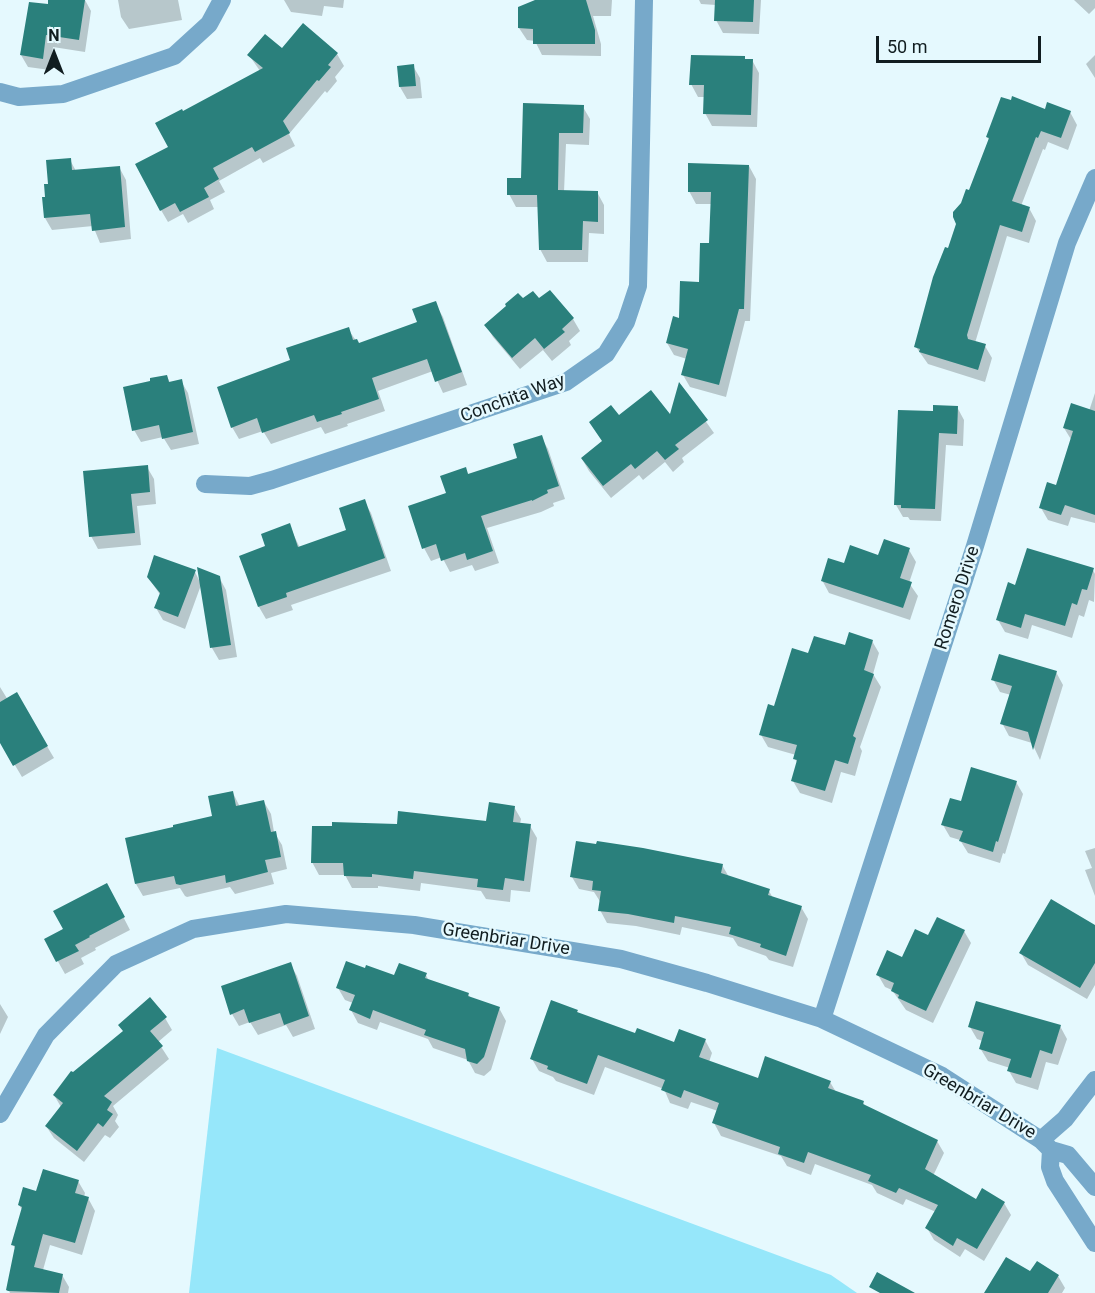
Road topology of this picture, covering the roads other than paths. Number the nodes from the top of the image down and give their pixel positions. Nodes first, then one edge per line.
1 (222, 0) edge
2 (644, 0) edge
3 (0, 92) edge
4 (1095, 178) edge
5 (205, 484) dead end
6 (822, 1019) junction
7 (1095, 1080) edge
8 (0, 1114) edge
9 (1046, 1145) junction
10 (1095, 1187) edge
11 (1095, 1243) edge

1 - 3 street
2 - 5 street, Conchita Way
4 - 6 street, Romero Drive
6 - 8 street, Greenbriar Drive
6 - 9 street, Greenbriar Drive
7 - 9 street
9 - 10 street, Greenbriar Drive
9 - 11 street, Greenbriar Drive

